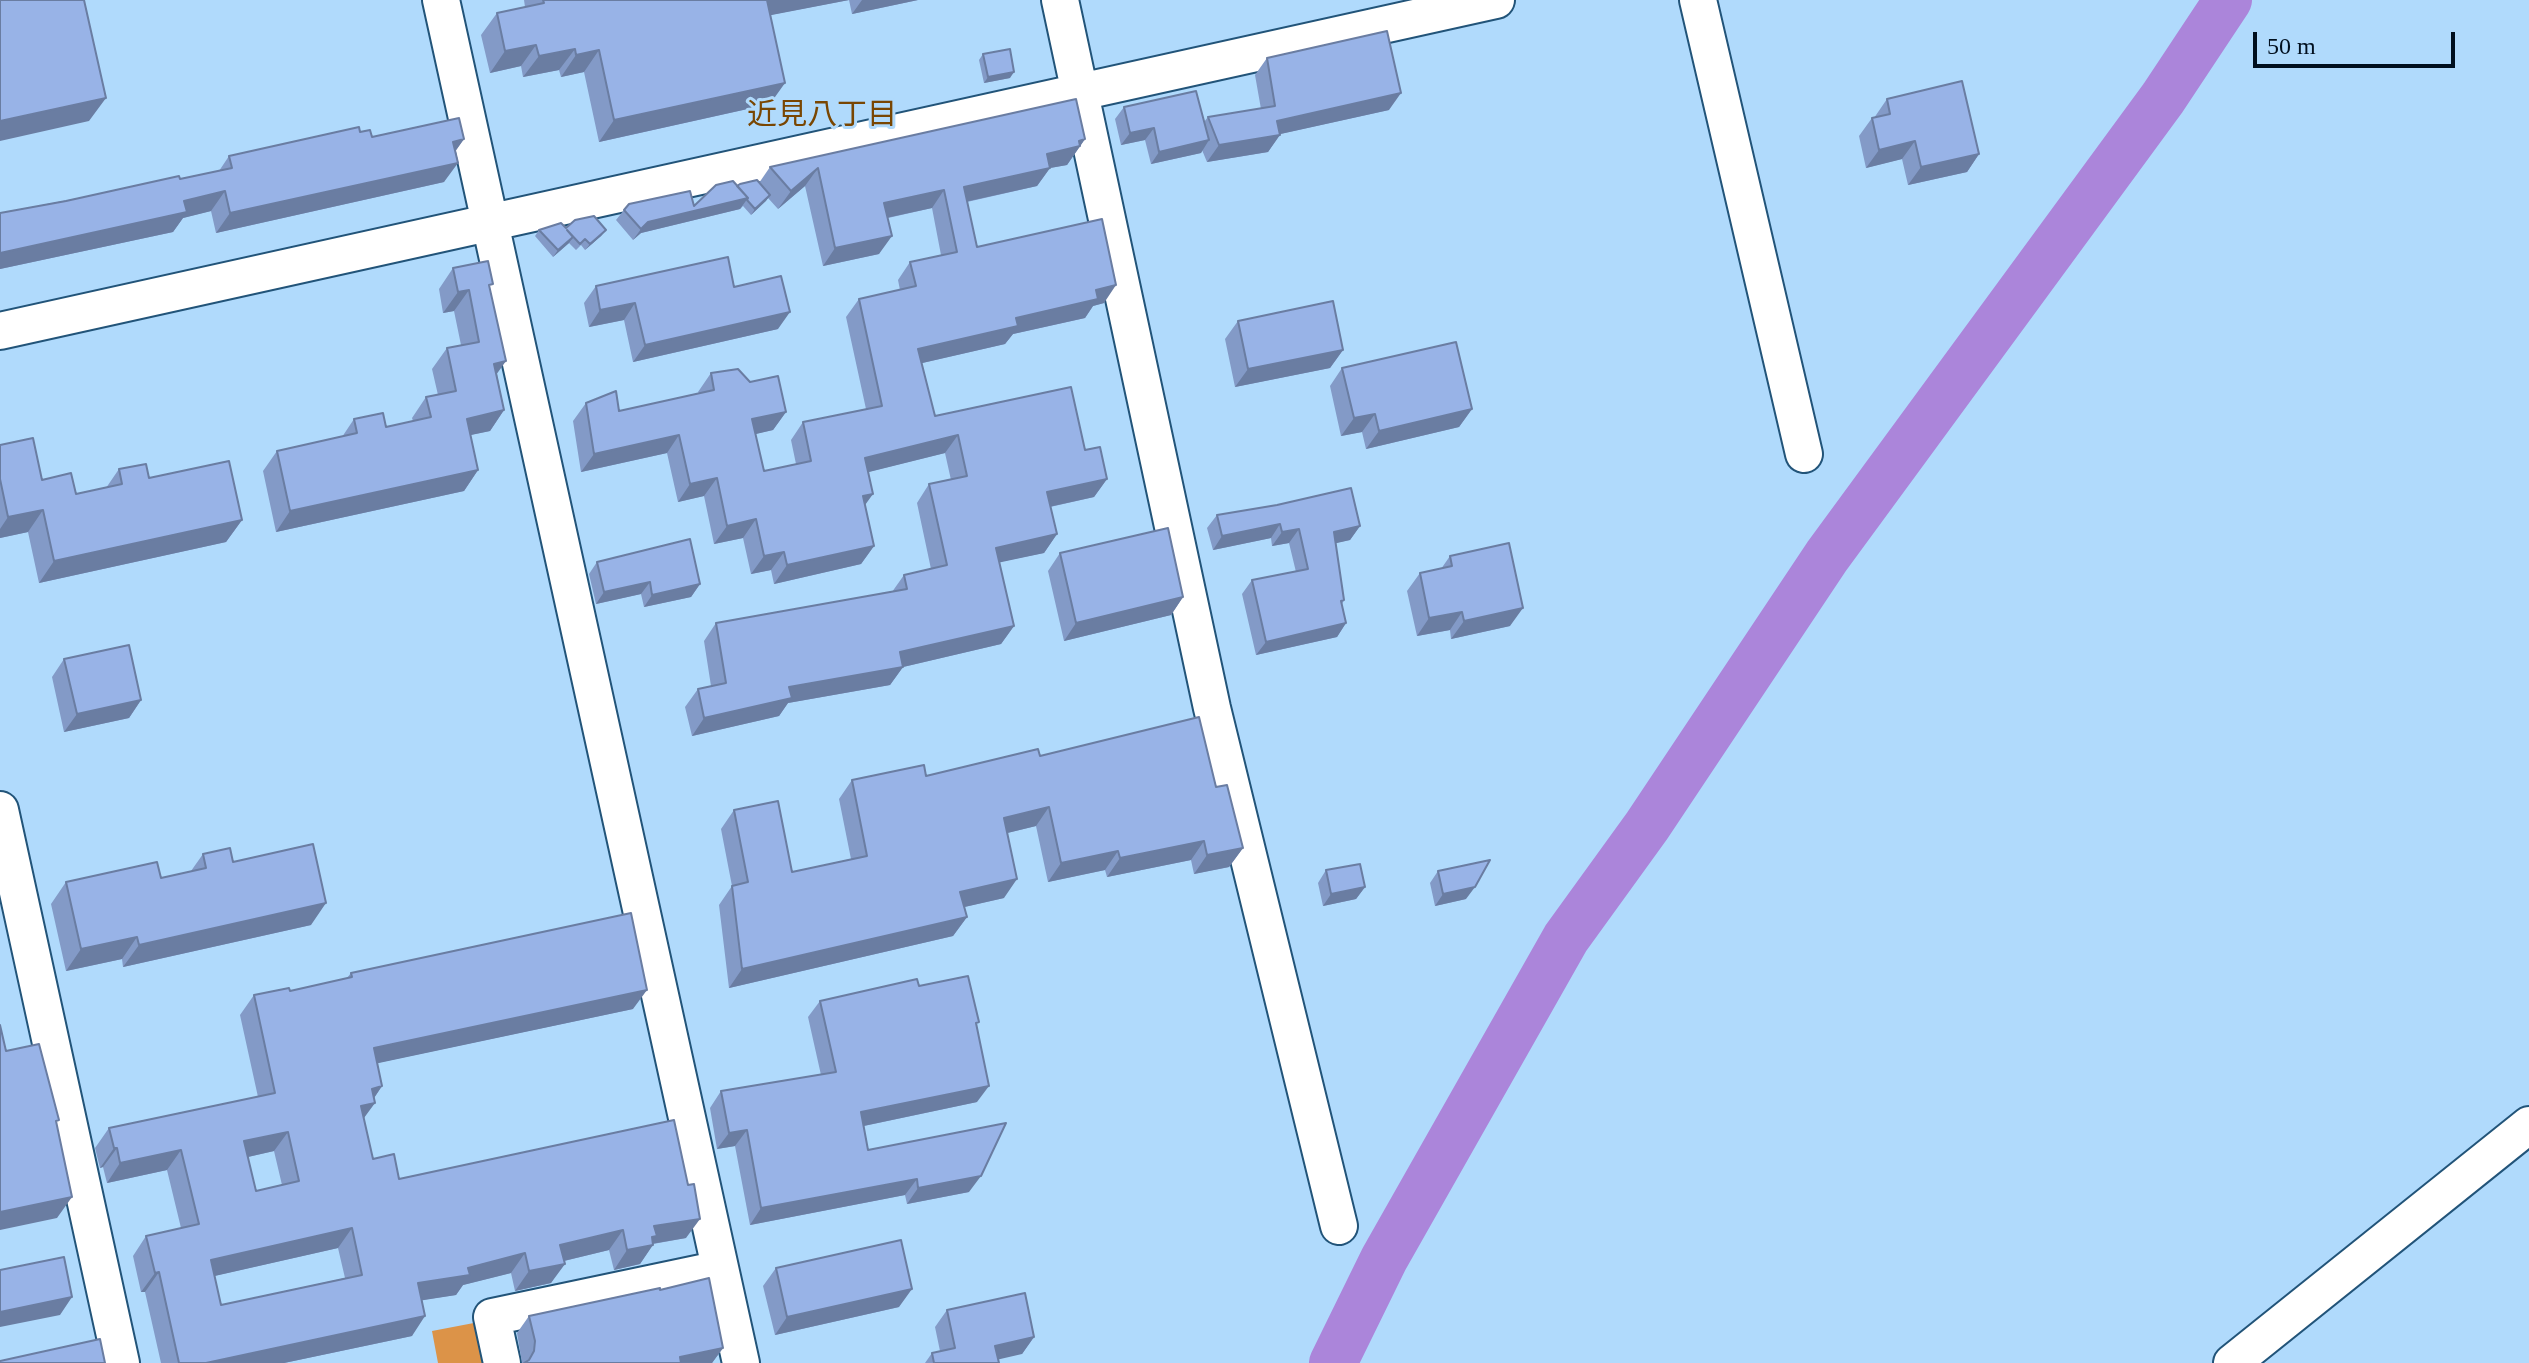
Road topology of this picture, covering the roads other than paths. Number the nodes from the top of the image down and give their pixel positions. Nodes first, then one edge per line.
1 (441, 0) edge
2 (1060, 0) edge
3 (1496, 0) edge
4 (1698, 0) edge
5 (1080, 92) junction
6 (490, 223) junction
7 (0, 331) edge
8 (1804, 454) dead end
9 (0, 810) edge
10 (2529, 1125) edge
11 (1339, 1226) dead end
12 (720, 1269) junction
13 (121, 1363) edge
14 (502, 1363) edge
15 (741, 1363) edge
16 (2232, 1363) edge

1 - 6 street
2 - 5 street
3 - 5 street
4 - 8 street
5 - 6 street
5 - 11 street
6 - 7 street
6 - 12 street
9 - 13 street
10 - 16 street
12 - 14 street
12 - 15 street

